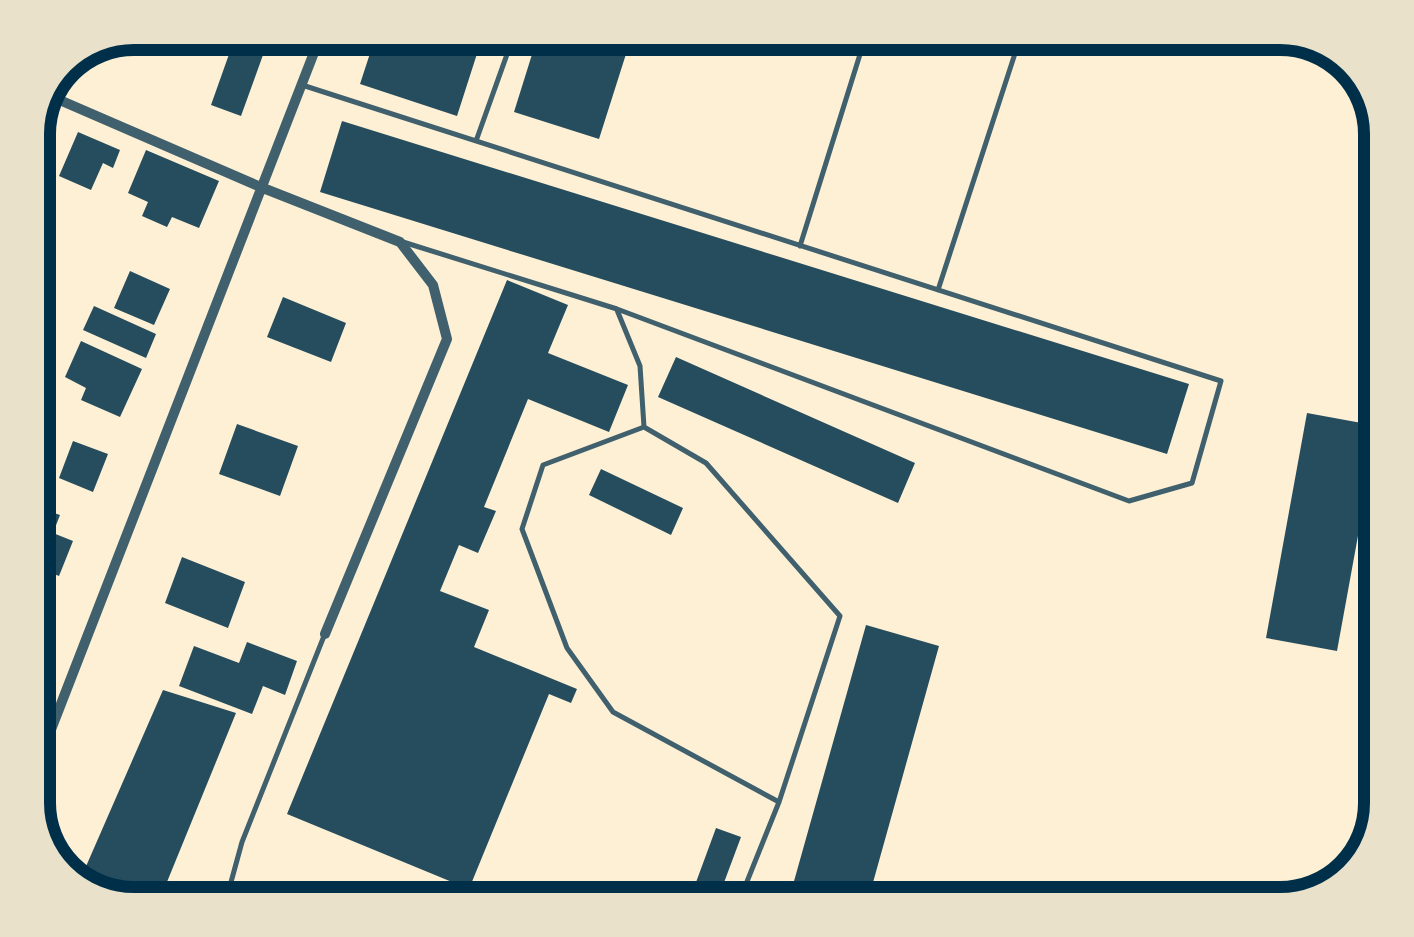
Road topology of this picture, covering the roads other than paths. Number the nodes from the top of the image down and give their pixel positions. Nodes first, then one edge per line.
1 (861, 50) edge
2 (1016, 50) edge
3 (315, 51) edge
4 (507, 51) edge
5 (302, 85) junction
6 (58, 99) edge
7 (476, 141) junction
8 (263, 188) junction
9 (400, 242) junction
10 (800, 246) junction
11 (938, 290) junction
12 (617, 309) junction
13 (644, 427) junction
14 (325, 634) joint
15 (50, 733) edge
16 (779, 802) junction
17 (230, 887) edge
18 (745, 887) edge

1 - 10 lane
2 - 11 lane
3 - 5 street
4 - 7 lane
5 - 7 lane
5 - 8 street
6 - 8 street
7 - 10 lane
8 - 9 street
8 - 15 street
9 - 12 lane
9 - 14 street
10 - 11 lane
11 - 12 lane
12 - 13 lane
13 - 16 lane
13 - 16 lane
14 - 17 lane
16 - 18 lane

